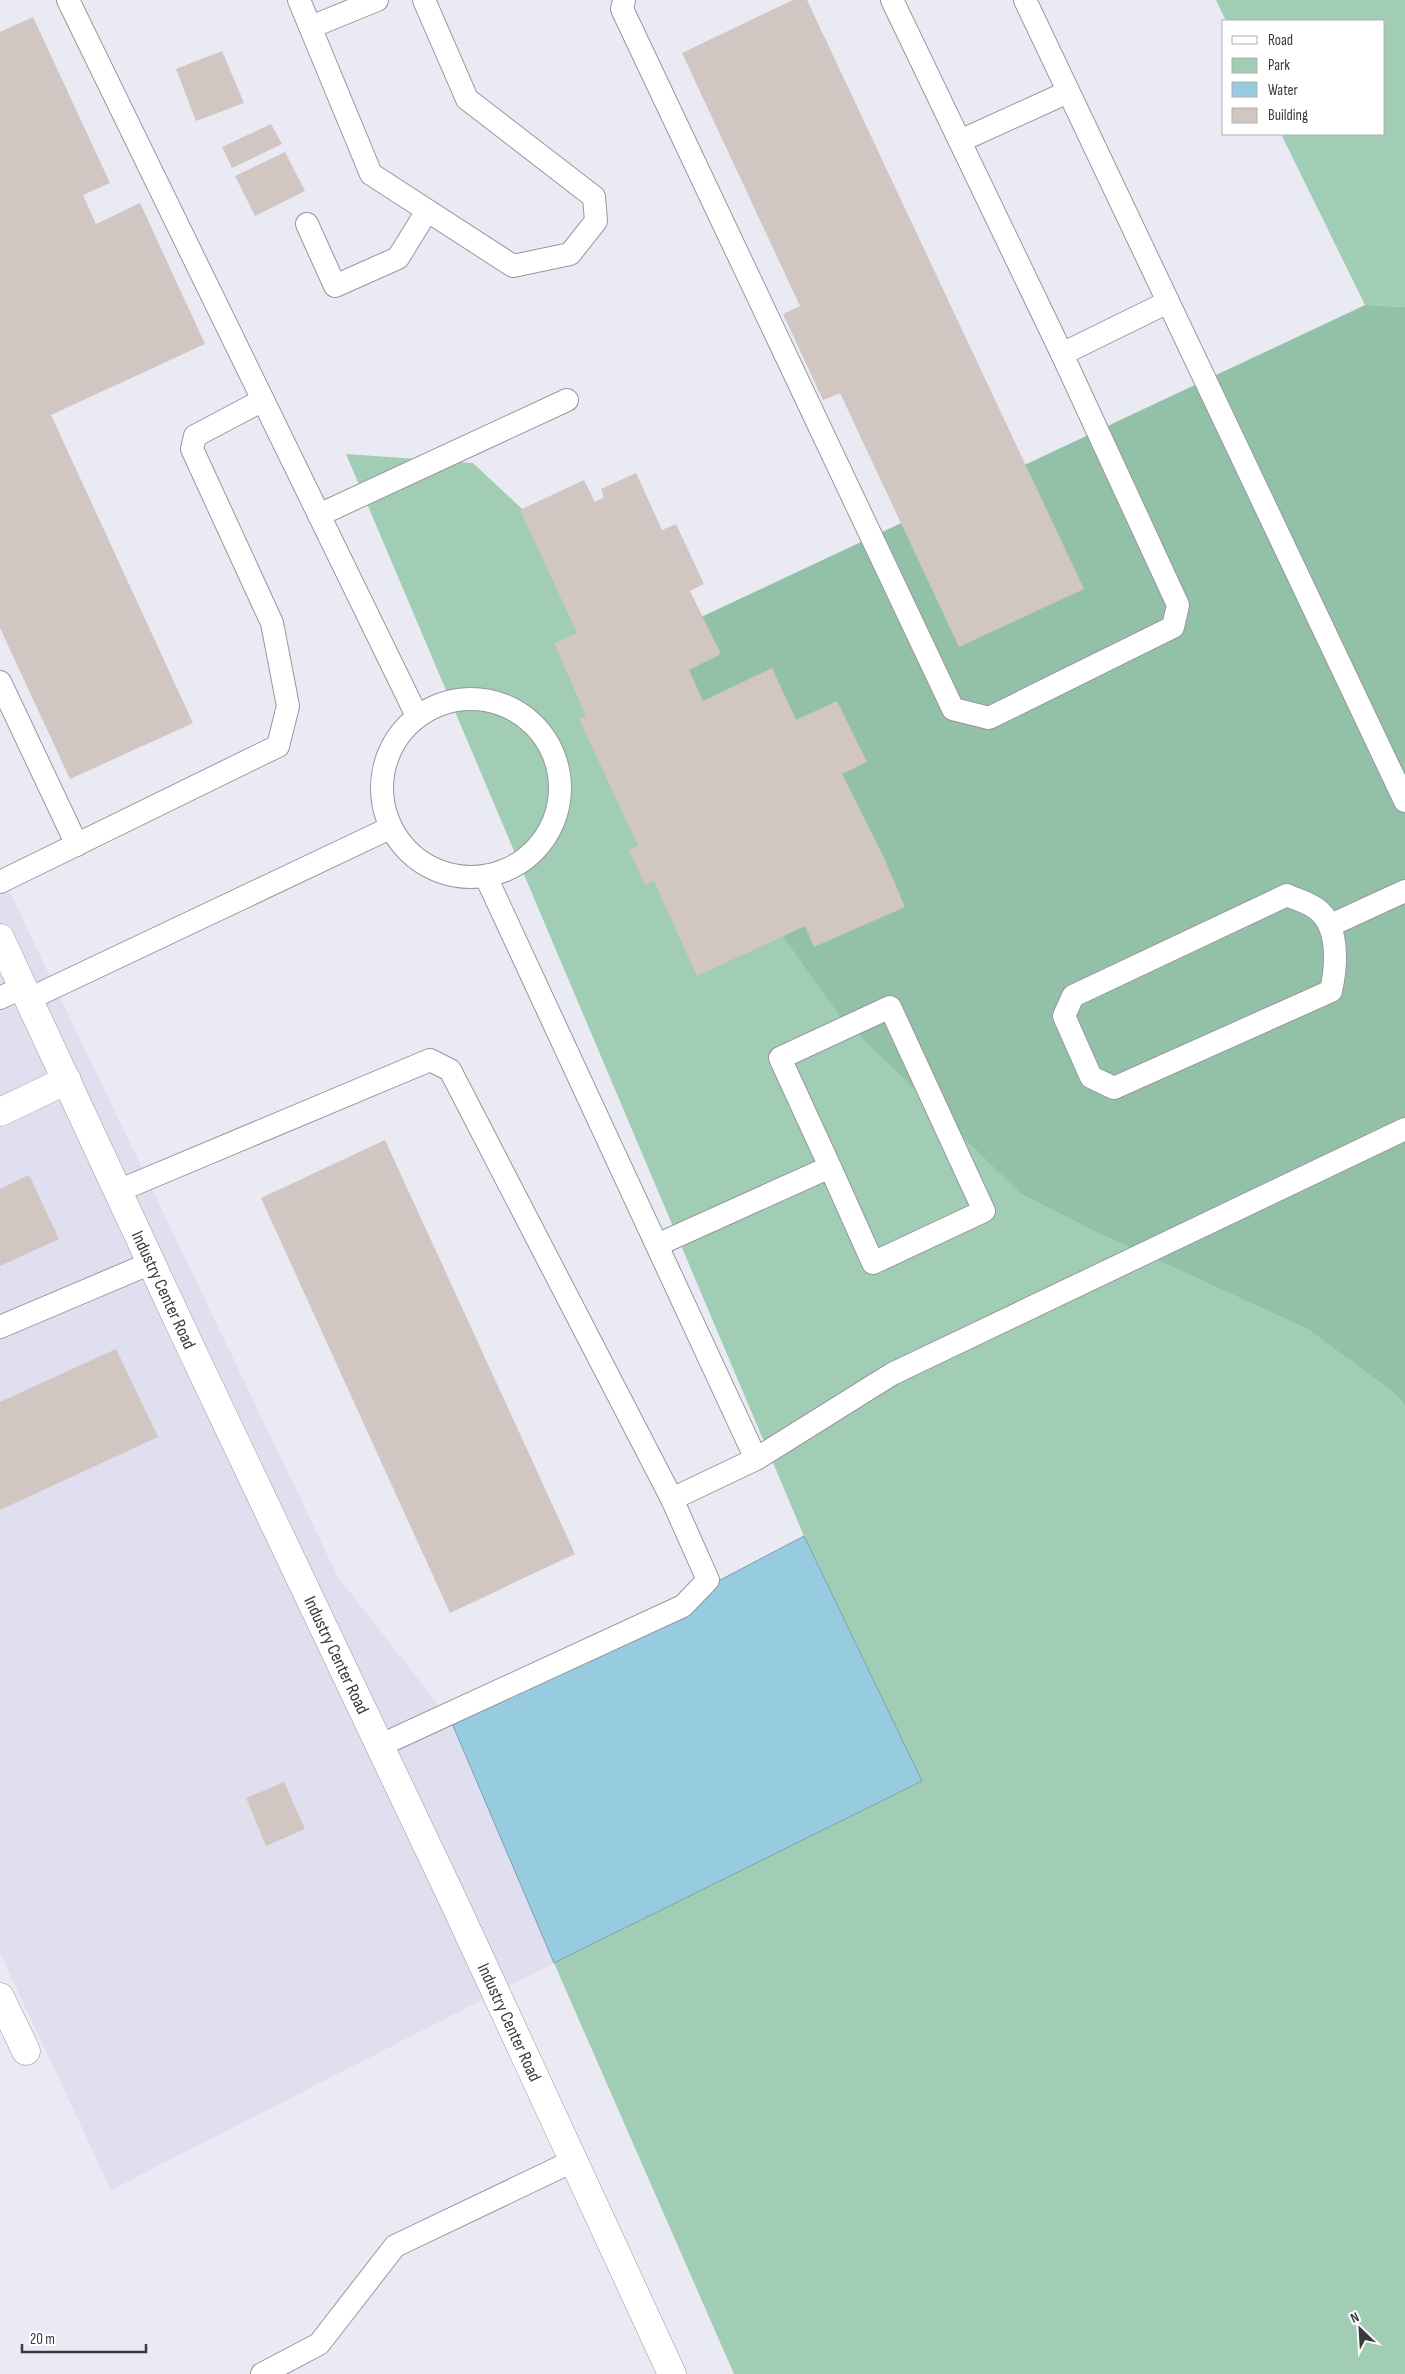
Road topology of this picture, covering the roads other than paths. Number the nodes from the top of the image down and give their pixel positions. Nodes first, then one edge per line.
1 (68, 0) edge
2 (299, 0) edge
3 (378, 0) edge
4 (424, 0) edge
5 (624, 0) edge
6 (892, 0) edge
7 (1024, 0) edge
8 (310, 27) junction
9 (1068, 92) junction
10 (960, 141) junction
11 (427, 211) junction
12 (307, 224) dead end
13 (1168, 302) junction
14 (1062, 354) junction
15 (263, 400) junction
16 (566, 400) dead end
17 (319, 515) junction
18 (0, 682) edge
19 (417, 716) junction
20 (1405, 801) edge
21 (390, 828) junction
22 (77, 845) junction
23 (486, 877) junction
24 (0, 882) edge
25 (1405, 891) edge
26 (1331, 925) junction
27 (0, 938) edge
28 (17, 995) edge
29 (66, 1080) junction
30 (0, 1112) edge
31 (1405, 1129) edge
32 (830, 1167) junction
33 (118, 1191) junction
34 (656, 1245) junction
35 (151, 1263) junction
36 (0, 1327) edge
37 (756, 1459) junction
38 (672, 1499) junction
39 (380, 1746) junction
40 (0, 1997) edge
41 (26, 2051) dead end
42 (573, 2161) junction
43 (262, 2374) edge
44 (672, 2374) edge

1 - 15 lane
2 - 8 lane
3 - 8 lane
4 - 11 lane
5 - 14 lane
6 - 10 lane
7 - 9 lane
8 - 11 lane
9 - 10 lane
9 - 13 lane
10 - 14 lane
11 - 12 lane
13 - 14 lane
13 - 20 lane
15 - 17 lane
15 - 22 lane
16 - 17 lane
17 - 19 lane
18 - 22 lane
19 - 21 lane
19 - 23 lane
21 - 23 lane
21 - 28 lane
22 - 24 lane
23 - 34 lane
25 - 26 lane
26 - 26 lane
27 - 28 street, Industry Center Road
28 - 29 street, Industry Center Road
29 - 30 street
29 - 33 street, Industry Center Road
31 - 37 lane
32 - 32 lane
32 - 34 lane
33 - 35 street, Industry Center Road
33 - 38 lane
34 - 37 lane
35 - 36 lane
35 - 39 street, Industry Center Road
37 - 38 lane
38 - 39 lane
39 - 42 street, Industry Center Road
40 - 41 street
42 - 43 lane
42 - 44 street, Industry Center Road

